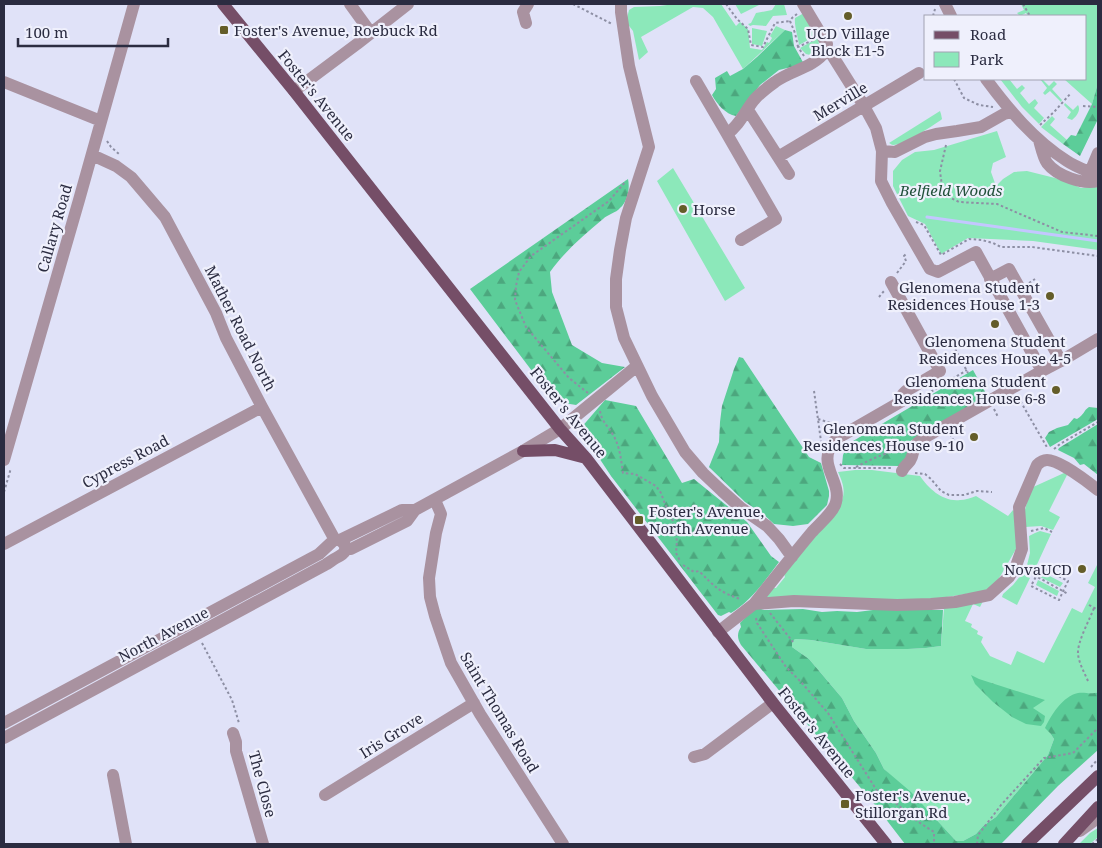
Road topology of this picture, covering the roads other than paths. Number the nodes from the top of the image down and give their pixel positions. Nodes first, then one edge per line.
1 (134, 4) edge
2 (223, 4) edge
3 (350, 4) edge
4 (408, 4) edge
5 (528, 4) edge
6 (621, 4) edge
7 (940, 5) edge
8 (805, 6) edge
9 (950, 15) edge
10 (526, 23) dead end
11 (371, 33) junction
12 (827, 46) junction
13 (919, 73) dead end
14 (987, 80) edge
15 (696, 81) dead end
16 (4, 82) edge
17 (294, 91) junction
18 (864, 106) junction
19 (748, 110) junction
20 (1011, 112) junction
21 (101, 120) junction
22 (727, 134) junction
23 (882, 151) junction
24 (92, 154) junction
25 (1098, 155) edge
26 (778, 157) junction
27 (789, 174) dead end
28 (1095, 176) edge
29 (741, 240) dead end
30 (990, 279) junction
31 (891, 282) dead end
32 (1098, 339) edge
33 (1061, 361) junction
34 (637, 366) junction
35 (1042, 371) junction
36 (262, 407) junction
37 (560, 429) junction
38 (523, 451) junction
39 (586, 458) junction
40 (8, 462) edge
41 (902, 471) dead end
42 (1098, 490) edge
43 (435, 500) junction
44 (4, 544) edge
45 (337, 546) junction
46 (792, 557) junction
47 (758, 604) junction
48 (718, 632) junction
49 (474, 703) junction
50 (773, 703) junction
51 (4, 723) edge
52 (236, 728) road end
53 (4, 738) edge
54 (694, 757) dead end
55 (113, 776) dead end
56 (1098, 776) edge
57 (325, 796) dead end
58 (1098, 807) edge
59 (1098, 818) edge
60 (1067, 841) edge
61 (126, 844) edge
62 (263, 844) edge
63 (563, 844) edge
64 (886, 844) edge
65 (1027, 844) edge

1 - 21 street, Callary Road
2 - 17 main road, Foster's Avenue
3 - 11 street
4 - 11 street
5 - 10 street
6 - 34 street
7 - 9 street
8 - 12 street
11 - 17 street
12 - 18 street
12 - 19 street
13 - 18 street, Merville
14 - 20 street
15 - 22 street
16 - 21 street
17 - 37 main road, Foster's Avenue
18 - 23 street
18 - 26 street, Merville
19 - 22 street
19 - 26 street
20 - 23 street
20 - 28 street
21 - 24 street, Callary Road
22 - 29 street
23 - 30 street
24 - 36 street, Mather Road North
24 - 40 street, Callary Road
25 - 28 street
26 - 27 street
30 - 33 street
30 - 35 street
31 - 46 street
32 - 33 street
33 - 35 street
34 - 37 street, North Avenue
34 - 46 street
35 - 41 street
36 - 44 street, Cypress Road
36 - 45 street, Mather Road North
37 - 38 street, North Avenue
37 - 39 main road, Foster's Avenue
38 - 39 main road
38 - 43 street, North Avenue
39 - 48 main road, Foster's Avenue
42 - 47 street
43 - 45 street, North Avenue
43 - 49 street, Saint Thomas Road
45 - 51 street, North Avenue
45 - 53 street, North Avenue
46 - 47 street
47 - 48 street
48 - 50 main road, Foster's Avenue
49 - 57 street, Iris Grove
49 - 63 street, Saint Thomas Road
50 - 54 street
50 - 64 main road, Foster's Avenue
52 - 62 street, The Close
55 - 61 street
56 - 65 main road
58 - 60 main road
59 - 60 street

